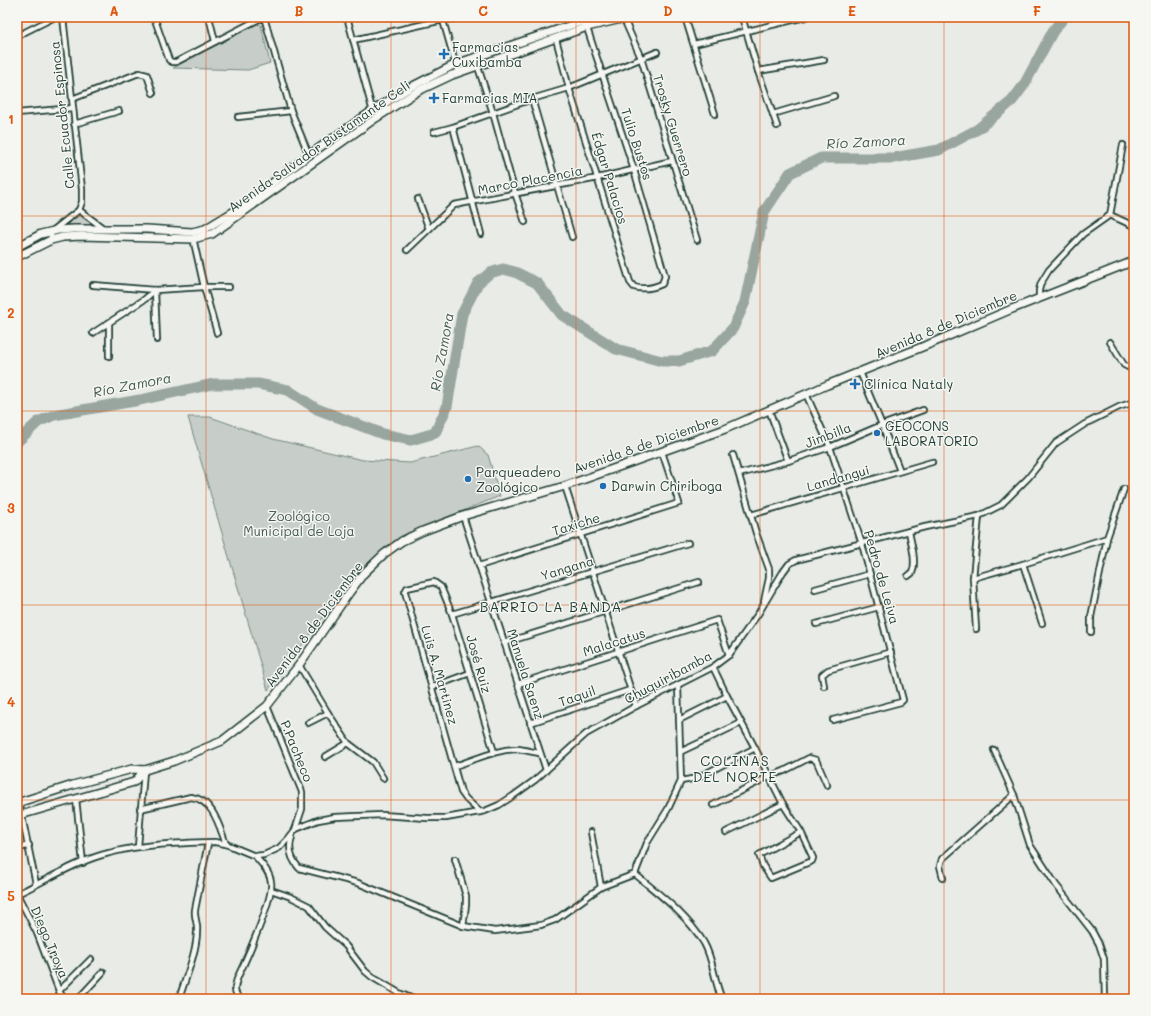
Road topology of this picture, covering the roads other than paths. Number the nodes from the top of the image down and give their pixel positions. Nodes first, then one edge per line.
1 (55, 17) edge
2 (63, 17) edge
3 (154, 17) edge
4 (209, 17) edge
5 (264, 17) edge
6 (347, 17) edge
7 (463, 17) edge
8 (595, 17) edge
9 (685, 17) edge
10 (742, 17) edge
11 (805, 17) edge
12 (626, 18) edge
13 (443, 19) edge
14 (585, 20) junction
15 (587, 27) junction
16 (745, 30) junction
17 (17, 36) edge
18 (556, 39) junction
19 (215, 40) junction
20 (353, 40) junction
21 (694, 44) junction
22 (657, 52) dead end
23 (475, 58) junction
24 (641, 58) junction
25 (824, 60) dead end
26 (456, 64) junction
27 (478, 67) junction
28 (758, 71) junction
29 (458, 73) junction
30 (602, 74) junction
31 (569, 88) junction
32 (153, 93) dead end
33 (834, 96) dead end
34 (72, 99) junction
35 (532, 99) junction
36 (73, 108) junction
37 (119, 111) dead end
38 (291, 111) junction
39 (372, 111) junction
40 (493, 113) junction
41 (17, 114) edge
42 (715, 114) dead end
43 (773, 114) junction
44 (238, 117) dead end
45 (376, 118) junction
46 (74, 124) junction
47 (777, 126) dead end
48 (453, 127) junction
49 (434, 132) dead end
50 (1123, 145) dead end
51 (309, 155) junction
52 (672, 161) junction
53 (634, 170) junction
54 (598, 178) junction
55 (558, 186) junction
56 (515, 193) junction
57 (418, 199) dead end
58 (474, 202) junction
59 (79, 210) junction
60 (1110, 215) junction
61 (525, 222) dead end
62 (1134, 226) edge
63 (103, 229) junction
64 (147, 229) junction
65 (429, 229) junction
66 (51, 232) junction
67 (481, 234) dead end
68 (193, 236) junction
69 (572, 237) dead end
70 (146, 239) junction
71 (51, 240) junction
72 (697, 240) dead end
73 (17, 247) edge
74 (407, 250) dead end
75 (17, 256) edge
76 (1134, 261) edge
77 (665, 276) joint
78 (93, 285) dead end
79 (204, 287) junction
80 (229, 287) dead end
81 (156, 290) junction
82 (1039, 298) junction
83 (109, 323) junction
84 (93, 333) dead end
85 (217, 333) dead end
86 (156, 340) dead end
87 (1110, 342) dead end
88 (109, 356) dead end
89 (1134, 370) edge
90 (860, 372) junction
91 (806, 394) junction
92 (1134, 402) edge
93 (769, 410) junction
94 (923, 410) dead end
95 (882, 425) junction
96 (830, 447) junction
97 (662, 452) junction
98 (733, 455) dead end
99 (788, 461) junction
100 (932, 462) dead end
101 (900, 471) junction
102 (739, 474) junction
103 (565, 486) junction
104 (844, 488) junction
105 (1124, 489) dead end
106 (751, 515) junction
107 (463, 516) junction
108 (979, 516) junction
109 (908, 531) junction
110 (580, 534) junction
111 (1106, 538) junction
112 (688, 543) dead end
113 (862, 544) junction
114 (1023, 564) junction
115 (479, 566) junction
116 (593, 572) junction
117 (870, 574) junction
118 (908, 576) dead end
119 (973, 578) junction
120 (699, 582) dead end
121 (438, 584) joint
122 (815, 589) dead end
123 (491, 602) junction
124 (762, 606) junction
125 (879, 606) junction
126 (605, 611) junction
127 (452, 614) junction
128 (1042, 623) dead end
129 (816, 624) dead end
130 (976, 629) dead end
131 (1091, 632) dead end
132 (504, 643) junction
133 (618, 652) junction
134 (891, 652) junction
135 (729, 656) junction
136 (299, 665) junction
137 (713, 667) junction
138 (470, 673) junction
139 (518, 684) junction
140 (678, 685) junction
141 (824, 686) dead end
142 (432, 687) junction
143 (630, 690) junction
144 (727, 696) junction
145 (267, 706) junction
146 (636, 706) junction
147 (328, 713) junction
148 (679, 720) junction
149 (833, 720) dead end
150 (308, 723) dead end
151 (742, 723) junction
152 (530, 724) junction
153 (348, 743) junction
154 (755, 748) junction
155 (994, 750) dead end
156 (494, 752) junction
157 (680, 752) junction
158 (540, 753) junction
159 (325, 757) dead end
160 (454, 766) junction
161 (145, 770) junction
162 (546, 770) junction
163 (770, 776) junction
164 (383, 778) dead end
165 (681, 782) junction
166 (827, 785) dead end
167 (1014, 795) junction
168 (76, 799) junction
169 (18, 803) edge
170 (783, 804) junction
171 (713, 805) dead end
172 (140, 809) junction
173 (480, 812) junction
174 (20, 815) edge
175 (296, 829) junction
176 (591, 832) dead end
177 (726, 832) dead end
178 (801, 832) junction
179 (208, 842) junction
180 (226, 844) junction
181 (29, 845) junction
182 (138, 847) junction
183 (17, 849) edge
184 (256, 856) junction
185 (455, 859) dead end
186 (83, 863) junction
187 (635, 874) junction
188 (943, 878) dead end
189 (36, 884) junction
190 (601, 887) junction
191 (271, 890) junction
192 (17, 894) edge
193 (463, 926) junction
194 (92, 959) dead end
195 (103, 972) dead end
196 (59, 991) junction
197 (64, 999) edge
198 (78, 999) edge
199 (179, 999) edge
200 (240, 999) edge
201 (413, 999) edge
202 (722, 999) edge
203 (1105, 999) edge

1 - 17 street
2 - 34 street, Calle Ecuador Espinosa
3 - 19 street
4 - 19 street
5 - 19 street
5 - 38 street
6 - 20 street
7 - 13 street
8 - 14 main road, Avenida Salvador Bustamante Celi
9 - 21 street
10 - 16 street
11 - 16 street
12 - 15 main road, Avenida Salvador Bustamante Celi
12 - 24 street, Trosky Guerrero
13 - 20 street
13 - 26 street
14 - 15 street, Tulio Bustos
14 - 23 main road, Avenida Salvador Bustamante Celi
15 - 18 main road, Avenida Salvador Bustamante Celi
15 - 30 street, Tulio Bustos
16 - 21 street
16 - 28 street
18 - 27 main road, Avenida Salvador Bustamante Celi
18 - 31 street, Édgar Palacios
20 - 39 street
21 - 42 street
22 - 24 street
23 - 26 main road, Avenida Salvador Bustamante Celi
23 - 27 street
24 - 30 street
24 - 52 street, Trosky Guerrero
25 - 28 street
26 - 29 street
26 - 39 main road, Avenida Salvador Bustamante Celi
27 - 29 main road, Avenida Salvador Bustamante Celi
27 - 40 street
28 - 43 street
29 - 45 main road, Avenida Salvador Bustamante Celi
30 - 31 street
30 - 53 street, Tulio Bustos
31 - 35 street
31 - 54 street, Édgar Palacios
32 - 34 street
33 - 43 street
34 - 36 street, Calle Ecuador Espinosa
35 - 40 street
35 - 55 street
36 - 41 street
36 - 46 street, Calle Ecuador Espinosa
37 - 46 street
38 - 44 street
38 - 51 street
39 - 45 street
39 - 51 main road, Avenida Salvador Bustamante Celi
40 - 48 street
40 - 56 street
43 - 47 street
45 - 68 main road, Avenida Salvador Bustamante Celi
46 - 59 street, Calle Ecuador Espinosa
48 - 49 street
48 - 58 street
50 - 60 street
51 - 68 main road, Avenida Salvador Bustamante Celi
52 - 53 street, Marco Placencia
52 - 72 street, Trosky Guerrero
53 - 54 street, Marco Placencia
53 - 77 street, Tulio Bustos
54 - 55 street, Marco Placencia
54 - 77 street, Édgar Palacios
55 - 56 street, Marco Placencia
55 - 69 street
56 - 58 street, Marco Placencia
56 - 61 street
57 - 65 street
58 - 65 street, Marco Placencia
58 - 67 street
59 - 63 street
59 - 66 street
60 - 62 street
60 - 82 street
63 - 64 main road, Avenida Salvador Bustamante Celi
63 - 66 main road, Avenida Salvador Bustamante Celi
64 - 68 main road, Avenida Salvador Bustamante Celi
64 - 70 main road
65 - 74 street, Marco Placencia
66 - 71 street
66 - 73 main road, Avenida Salvador Bustamante Celi
68 - 70 main road, Avenida Salvador Bustamante Celi
68 - 79 street
70 - 71 main road, Avenida Salvador Bustamante Celi
71 - 75 main road, Avenida Salvador Bustamante Celi
76 - 82 main road, Avenida 8 de Diciembre
78 - 81 street
79 - 80 street
79 - 81 street
79 - 85 street
81 - 83 street
81 - 86 street
82 - 90 main road, Avenida 8 de Diciembre
83 - 84 street
83 - 88 street
87 - 89 street
90 - 91 main road, Avenida 8 de Diciembre
90 - 95 street
91 - 93 main road, Avenida 8 de Diciembre
91 - 96 street, Pedro de Leiva
92 - 108 street, Chuquiribamba
93 - 97 main road, Avenida 8 de Diciembre
93 - 99 street
94 - 95 street, Jimbilla
95 - 96 street, Jimbilla
95 - 101 street
96 - 99 street, Jimbilla
96 - 104 street, Pedro de Leiva
97 - 103 main road, Avenida 8 de Diciembre
97 - 110 street, Taxiche
98 - 102 street
99 - 102 street, Jimbilla
100 - 101 street, Landangui
101 - 104 street, Landangui
102 - 106 street
103 - 107 main road, Avenida 8 de Diciembre
103 - 110 street
104 - 106 street, Landangui
104 - 113 street, Pedro de Leiva
105 - 111 street
106 - 124 street
107 - 115 street, Manuela Saenz
107 - 136 main road, Avenida 8 de Diciembre
108 - 109 street, Chuquiribamba
108 - 119 street
109 - 113 street, Chuquiribamba
109 - 118 street
110 - 115 street, Taxiche
110 - 116 street
111 - 114 street
111 - 131 street
112 - 116 street, Yangana
113 - 117 street, Pedro de Leiva
113 - 124 street, Chuquiribamba
114 - 119 street
114 - 128 street
115 - 123 street, Manuela Saenz
116 - 123 street, Yangana
116 - 126 street
117 - 122 street
117 - 125 street, Pedro de Leiva
119 - 130 street
120 - 126 street
121 - 127 street, José Ruiz
121 - 142 street, Luis A. Martinez
123 - 127 street, Yangana
123 - 132 street, Manuela Saenz
124 - 135 street, Chuquiribamba
125 - 129 street
125 - 134 street, Pedro de Leiva
126 - 132 street
126 - 133 street
127 - 138 street, José Ruiz
132 - 139 street, Manuela Saenz
133 - 135 street, Malacatus
133 - 139 street, Malacatus
133 - 143 street
134 - 141 street
134 - 149 street, Pedro de Leiva
135 - 137 street, Chuquiribamba
136 - 145 main road, Avenida 8 de Diciembre
136 - 147 street
137 - 140 street, Chuquiribamba
137 - 144 street
138 - 142 street
138 - 156 street, José Ruiz
139 - 152 street, Manuela Saenz
140 - 146 street, Chuquiribamba
140 - 148 street
142 - 160 street, Luis A. Martinez
143 - 146 street
143 - 152 street, Taquil
144 - 148 street
144 - 151 street
145 - 161 main road, Avenida 8 de Diciembre
145 - 175 street, P.Pacheco
146 - 162 street, Chuquiribamba
147 - 150 street
147 - 153 street
148 - 157 street
151 - 154 street
151 - 157 street
152 - 158 street, Manuela Saenz
153 - 159 street
153 - 164 street
154 - 163 street
154 - 165 street
155 - 167 street
156 - 158 street
156 - 160 street
157 - 165 street
158 - 162 street, Manuela Saenz
160 - 173 street, Luis A. Martinez
161 - 168 main road, Avenida 8 de Diciembre
161 - 169 main road, Avenida 8 de Diciembre
161 - 172 street
162 - 173 street, Chuquiribamba
163 - 166 street
163 - 170 street
163 - 171 street
165 - 187 street
167 - 188 street
167 - 203 street
168 - 174 main road, Avenida 8 de Diciembre
168 - 186 street
169 - 174 street
170 - 177 street
170 - 178 street
172 - 180 street
172 - 182 street
173 - 175 street, Chuquiribamba
174 - 181 street
175 - 184 street, Chuquiribamba
175 - 193 street, P.Pacheco
176 - 190 street
178 - 178 street
179 - 180 street
179 - 182 street
179 - 199 street
180 - 184 street
181 - 183 street
181 - 189 street
182 - 186 street
184 - 191 street
185 - 193 street
186 - 189 street
187 - 190 street, P.Pacheco
187 - 202 street
189 - 192 street
190 - 193 street, P.Pacheco
191 - 200 street
191 - 201 street
192 - 196 street, Diego Troya
194 - 196 street
195 - 198 street
196 - 197 street, Diego Troya

